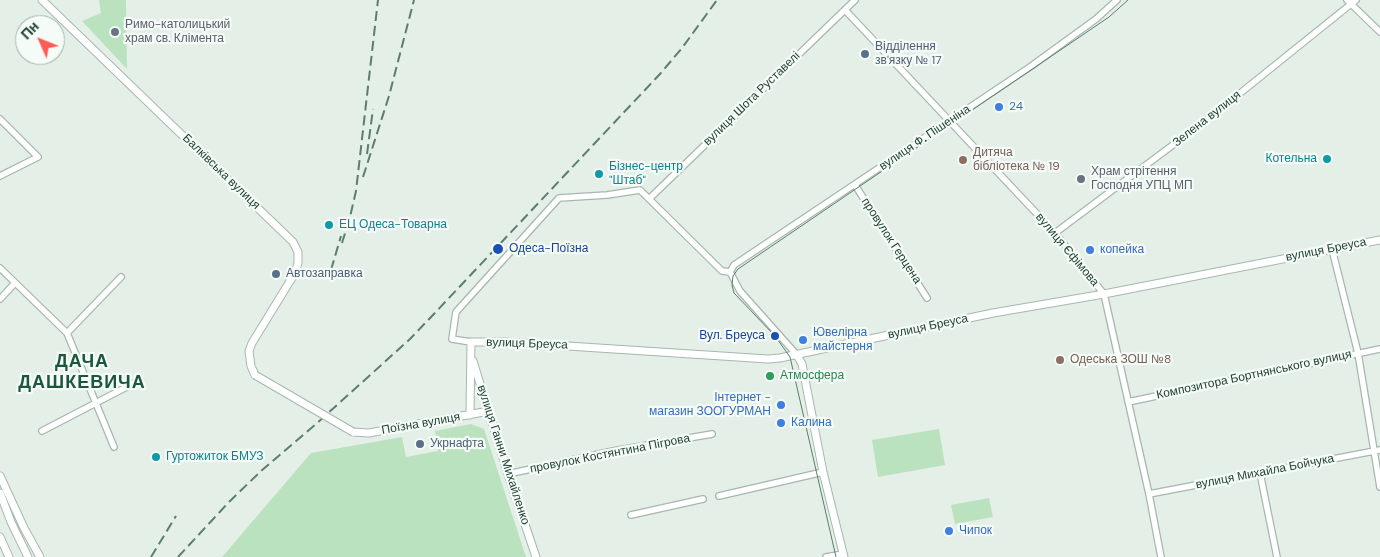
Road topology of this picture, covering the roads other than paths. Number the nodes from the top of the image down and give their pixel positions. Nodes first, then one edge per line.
1 (42, 0) edge
2 (855, 0) edge
3 (1117, 0) edge
4 (1352, 1) edge
5 (845, 10) junction
6 (1380, 32) edge
7 (0, 119) edge
8 (949, 122) junction
9 (0, 176) edge
10 (855, 185) junction
11 (650, 198) junction
12 (1055, 233) junction
13 (1380, 240) edge
14 (1332, 249) junction
15 (0, 268) edge
16 (730, 272) junction
17 (121, 277) dead end
18 (15, 283) junction
19 (1104, 294) junction
20 (927, 298) dead end
21 (0, 299) edge
22 (67, 333) junction
23 (471, 342) junction
24 (1380, 349) edge
25 (471, 353) junction
26 (1358, 353) junction
27 (797, 355) junction
28 (138, 381) dead end
29 (1128, 402) junction
30 (95, 403) junction
31 (489, 411) junction
32 (470, 415) junction
33 (42, 431) dead end
34 (353, 432) joint
35 (712, 434) dead end
36 (114, 447) dead end
37 (1380, 450) edge
38 (1373, 451) junction
39 (823, 472) junction
40 (1260, 473) junction
41 (508, 474) junction
42 (0, 476) edge
43 (1380, 487) edge
44 (0, 493) edge
45 (1149, 494) junction
46 (719, 496) dead end
47 (703, 500) dead end
48 (631, 515) dead end
49 (0, 537) edge
50 (843, 555) edge
51 (9, 557) edge
52 (28, 557) edge
53 (40, 557) edge
54 (536, 557) edge
55 (826, 557) edge
56 (1161, 557) edge
57 (1277, 557) edge

1 - 34 street, Балківська вулиця, bridge
2 - 5 street, вулиця Шота Руставелі
3 - 8 street, вулиця Ф. Пішеніна
4 - 6 street
4 - 12 street, Зелена вулиця
5 - 8 street, вулиця Єфімова
5 - 11 street, вулиця Шота Руставелі
7 - 9 street
8 - 10 street, вулиця Ф. Пішеніна
8 - 12 street, вулиця Єфімова
10 - 16 street, вулиця Ф. Пішеніна
10 - 20 street, провулок Герцена
11 - 16 street
11 - 23 street
12 - 19 street, вулиця Єфімова
13 - 14 street, вулиця Бреуса
14 - 19 street, вулиця Бреуса
14 - 26 street
15 - 18 street
16 - 27 street
17 - 22 street
18 - 21 street
18 - 22 street
19 - 27 street, вулиця Бреуса
19 - 29 street, вулиця Єфімова
22 - 30 street
23 - 25 street, вулиця Ганни Михайленко
23 - 27 street, вулиця Бреуса
24 - 26 street, Композитора Бортнянського вулиця
25 - 31 street, вулиця Ганни Михайленко
25 - 32 street, вулиця Ганни Михайленко
26 - 29 street, Композитора Бортнянського вулиця
26 - 38 street
27 - 39 street
28 - 30 street
29 - 45 street, вулиця Єфімова
30 - 33 street
30 - 36 street
31 - 32 street, Поїзна вулиця
31 - 41 street, вулиця Ганни Михайленко
32 - 34 street, Поїзна вулиця
35 - 41 street, провулок Костянтина Пігрова
37 - 38 street, вулиця Михайла Бойчука
38 - 40 street, вулиця Михайла Бойчука
38 - 43 street
39 - 46 street
39 - 50 street
40 - 45 street, вулиця Михайла Бойчука
40 - 57 street
41 - 54 street, вулиця Ганни Михайленко
42 - 53 street
44 - 52 street
45 - 56 street, вулиця Єфімова
47 - 48 street
49 - 51 street
50 - 55 street

